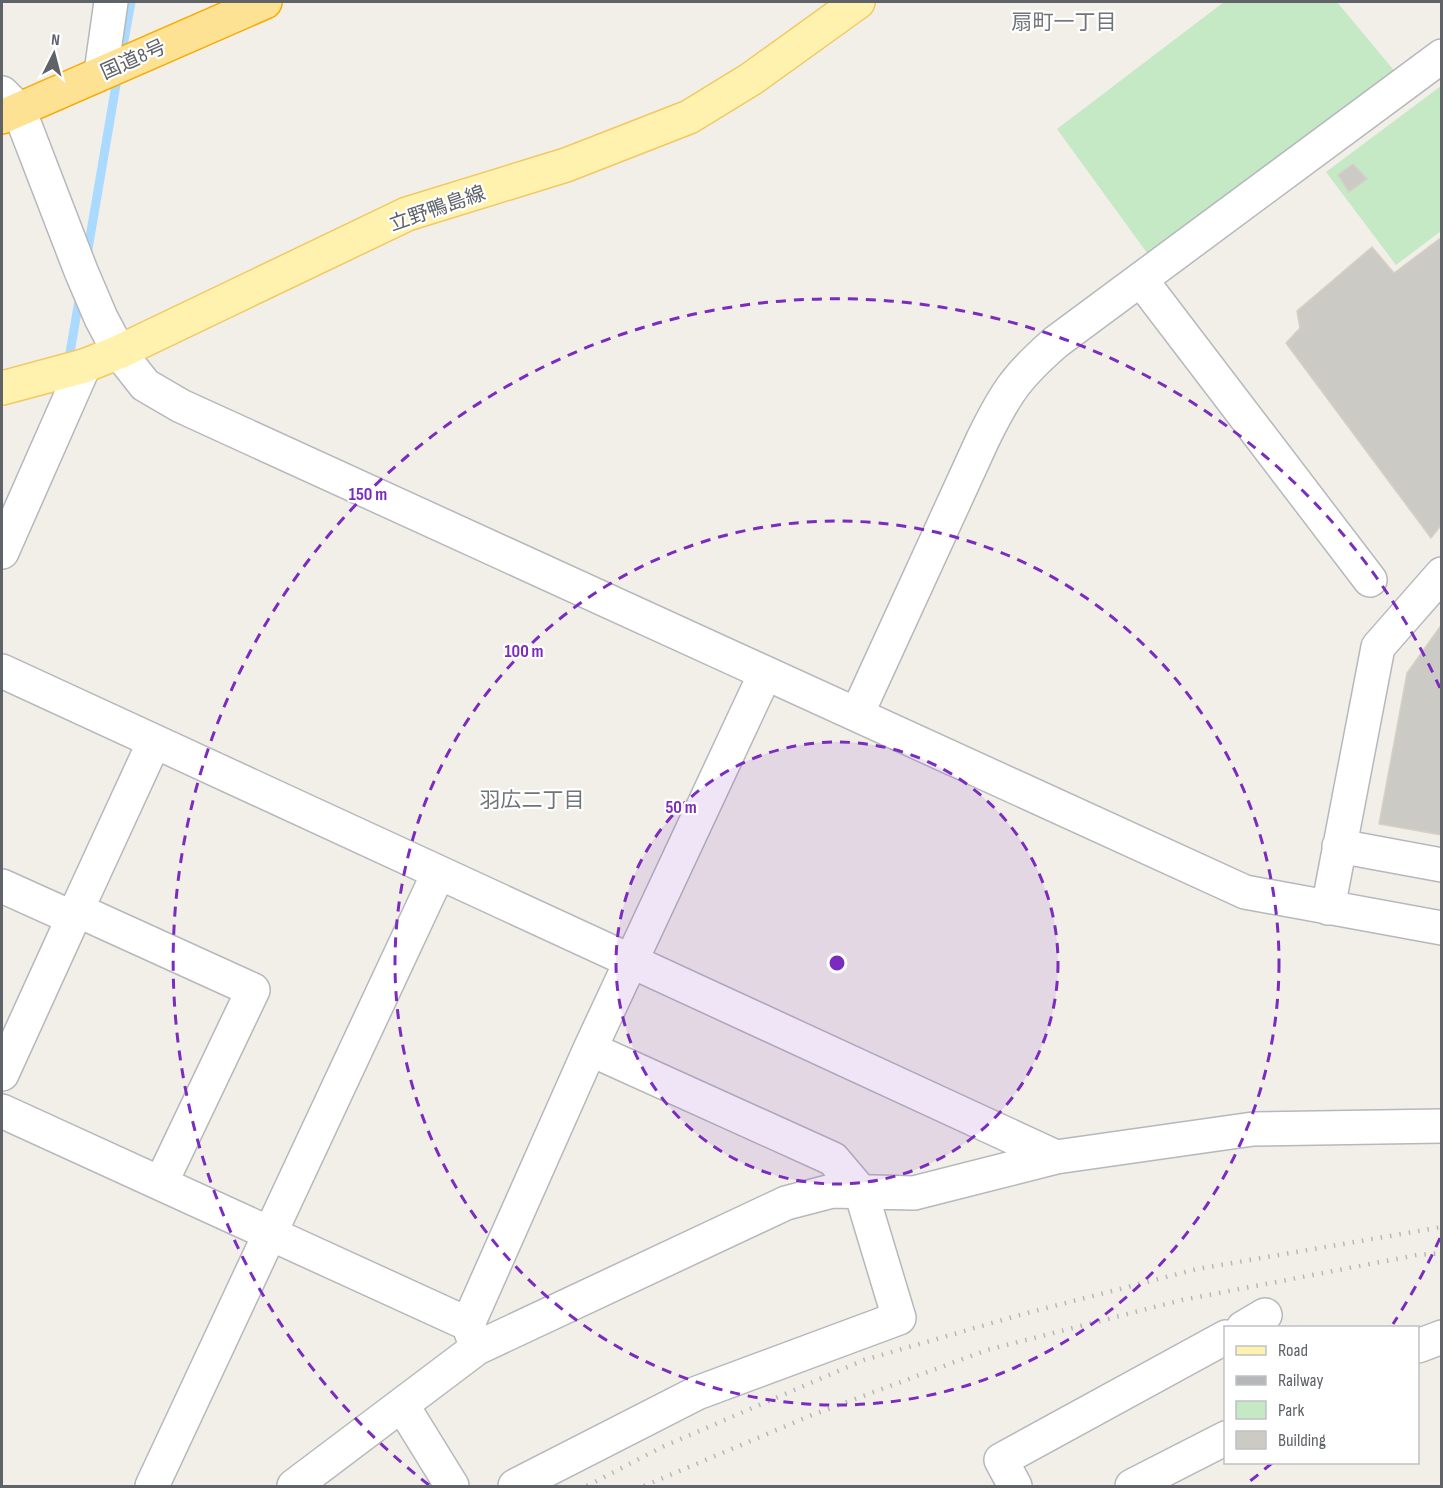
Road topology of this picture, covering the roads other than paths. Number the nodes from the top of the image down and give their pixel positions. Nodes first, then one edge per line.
1 (111, 2) edge
2 (265, 2) edge
3 (858, 2) edge
4 (1442, 56) edge
5 (101, 72) junction
6 (7, 107) edge
7 (1141, 280) junction
8 (119, 352) junction
9 (84, 366) junction
10 (2, 388) edge
11 (2, 552) edge
12 (1442, 574) edge
13 (1370, 580) dead end
14 (2, 671) edge
15 (765, 674) junction
16 (857, 714) junction
17 (154, 742) junction
18 (1339, 846) junction
19 (1442, 865) edge
20 (438, 874) junction
21 (2, 886) edge
22 (1328, 908) junction
23 (75, 914) junction
24 (1442, 928) edge
25 (632, 963) junction
26 (590, 1048) junction
27 (2, 1074) edge
28 (2, 1111) edge
29 (1442, 1126) edge
30 (1056, 1157) junction
31 (161, 1183) junction
32 (861, 1192) junction
33 (271, 1232) junction
34 (472, 1336) junction
35 (1442, 1336) edge
36 (1224, 1338) edge
37 (1419, 1346) edge
38 (402, 1405) junction
39 (1224, 1439) edge
40 (152, 1486) edge
41 (294, 1486) edge
42 (452, 1486) edge
43 (515, 1486) edge
44 (1015, 1486) edge
45 (1132, 1486) edge

1 - 5 street
2 - 5 highway, 国道8号
3 - 8 main road, 立野鴨島線
4 - 7 street
5 - 6 highway, 国道8号
6 - 8 street
7 - 13 street
7 - 16 street
8 - 9 main road, 立野鴨島線
8 - 15 street
9 - 10 main road, 立野鴨島線
9 - 11 street
12 - 18 street
14 - 17 street
15 - 16 street
15 - 25 street
16 - 22 street
17 - 20 street
17 - 23 street
18 - 19 street
18 - 22 street
20 - 25 street
20 - 33 street
21 - 23 street
22 - 24 street
23 - 27 street
23 - 31 street
25 - 26 street
25 - 30 street
26 - 32 street
26 - 34 street
28 - 31 street
29 - 30 street
30 - 32 street
31 - 33 street
32 - 34 street
32 - 43 street
33 - 34 street
33 - 40 street
34 - 38 street
35 - 37 street
36 - 44 street
38 - 41 street
38 - 42 street
39 - 45 street

